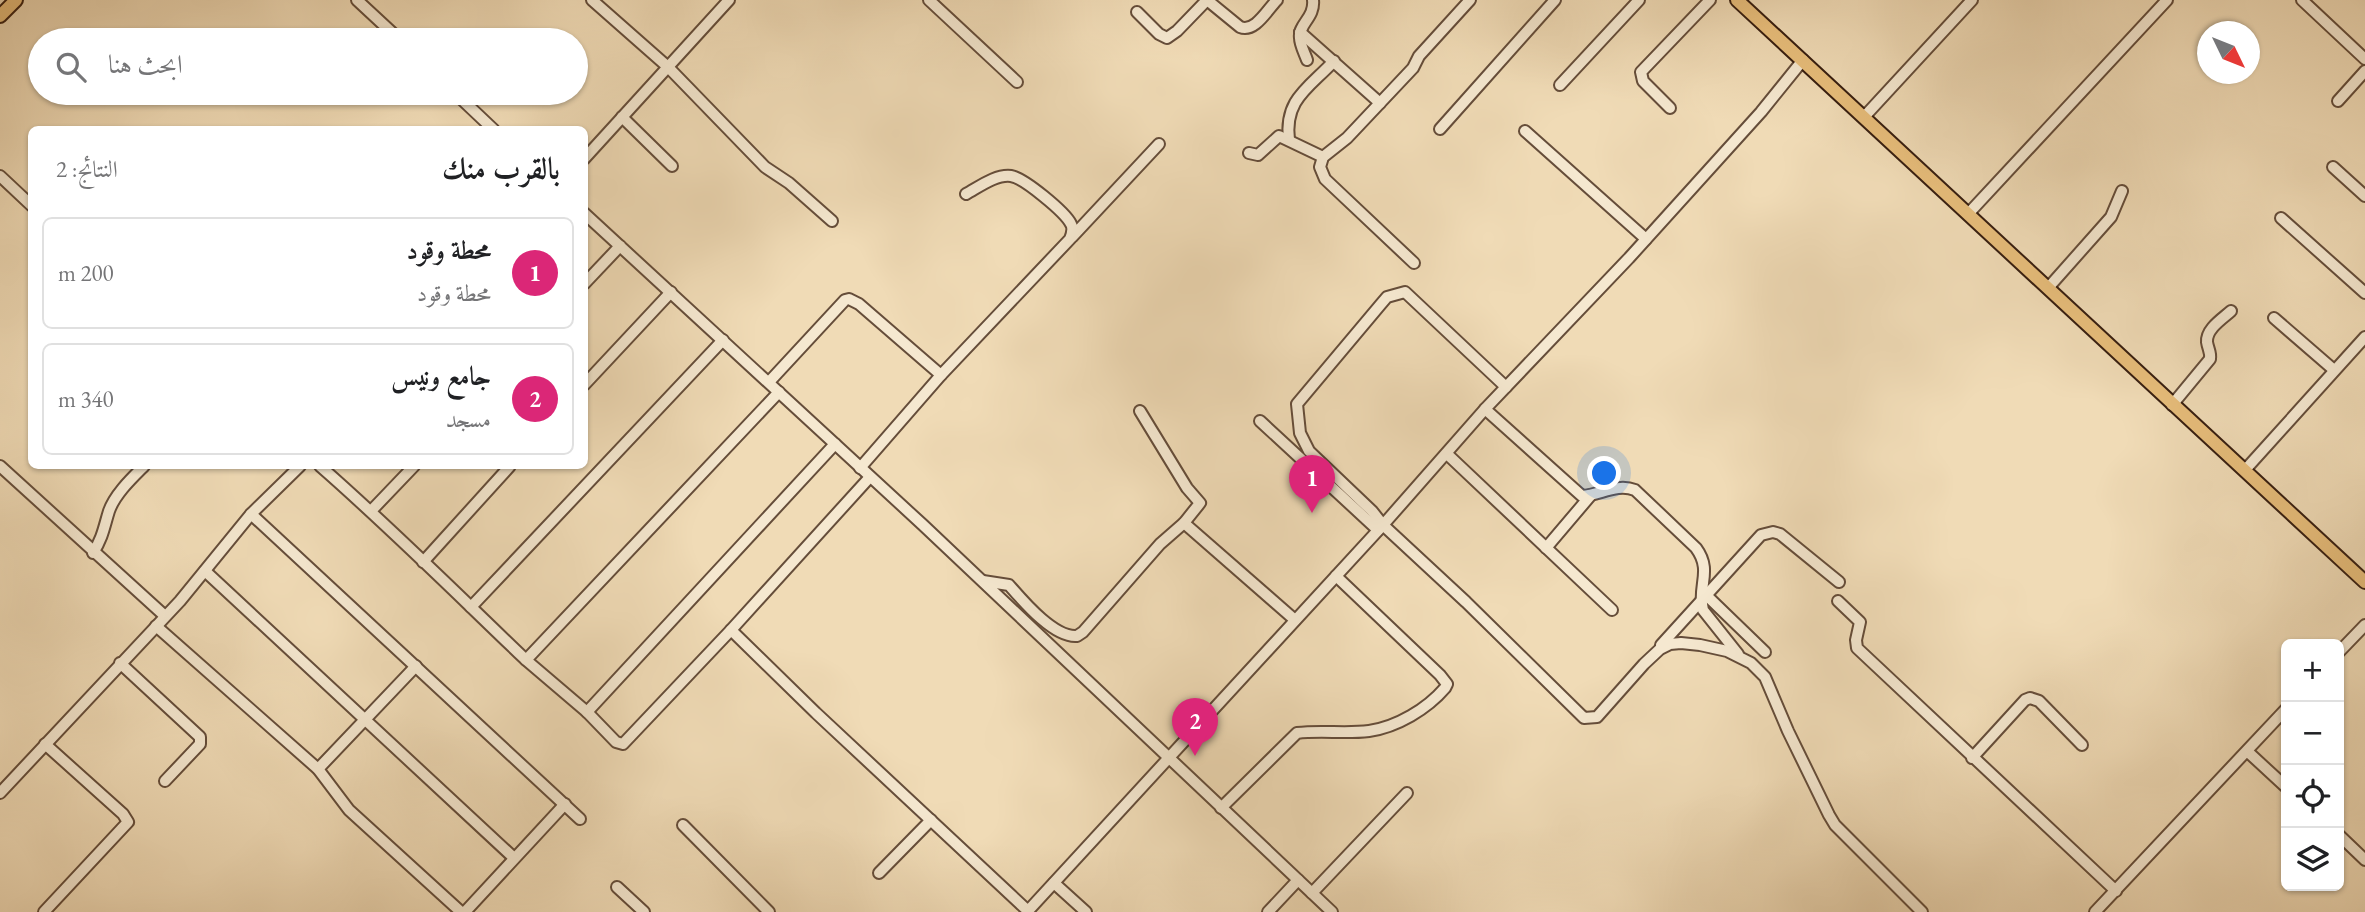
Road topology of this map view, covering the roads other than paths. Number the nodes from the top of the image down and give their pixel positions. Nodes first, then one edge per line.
1 (16, 0) edge
2 (357, 0) edge
3 (592, 0) edge
4 (729, 0) edge
5 (929, 0) edge
6 (1207, 0) edge
7 (1277, 0) edge
8 (1313, 0) edge
9 (1471, 0) edge
10 (1555, 0) edge
11 (1639, 0) edge
12 (1710, 0) edge
13 (1737, 0) edge
14 (1972, 0) edge
15 (2167, 0) edge
16 (2302, 0) edge
17 (1137, 12) dead end
18 (0, 16) edge
19 (387, 28) edge
20 (1300, 32) junction
21 (2365, 59) edge
22 (1803, 60) junction
23 (1307, 61) dead end
24 (1334, 61) junction
25 (668, 66) junction
26 (2365, 71) edge
27 (1017, 82) dead end
28 (1560, 85) dead end
29 (2338, 101) dead end
30 (1380, 103) junction
31 (468, 105) edge
32 (1670, 108) dead end
33 (622, 117) junction
34 (1864, 117) junction
35 (490, 126) edge
36 (1440, 129) dead end
37 (1525, 131) dead end
38 (1289, 140) junction
39 (1159, 144) dead end
40 (1249, 153) dead end
41 (588, 155) edge
42 (1323, 157) junction
43 (672, 166) dead end
44 (2333, 167) dead end
45 (0, 176) edge
46 (2122, 191) dead end
47 (966, 194) dead end
48 (2365, 196) edge
49 (28, 202) edge
50 (1968, 214) junction
51 (588, 217) edge
52 (2281, 218) dead end
53 (832, 221) dead end
54 (1070, 239) junction
55 (1646, 239) junction
56 (620, 246) junction
57 (1414, 263) dead end
58 (588, 280) edge
59 (2048, 288) junction
60 (671, 292) junction
61 (2365, 293) edge
62 (2231, 311) dead end
63 (2274, 318) dead end
64 (2365, 337) edge
65 (723, 340) junction
66 (2334, 370) junction
67 (941, 375) junction
68 (588, 381) edge
69 (769, 382) junction
70 (1506, 387) junction
71 (779, 392) junction
72 (2172, 405) junction
73 (1485, 409) junction
74 (1140, 411) dead end
75 (1260, 421) dead end
76 (835, 444) junction
77 (1447, 454) junction
78 (0, 466) edge
79 (860, 468) junction
80 (141, 469) edge
81 (297, 469) edge
82 (323, 469) edge
83 (411, 469) edge
84 (507, 469) edge
85 (2245, 470) junction
86 (870, 477) junction
87 (1591, 495) junction
88 (371, 511) junction
89 (251, 514) junction
90 (1184, 523) junction
91 (1381, 528) junction
92 (1546, 548) junction
93 (93, 553) junction
94 (423, 562) junction
95 (205, 571) junction
96 (1336, 576) junction
97 (983, 581) junction
98 (2365, 582) edge
99 (1839, 583) dead end
100 (1704, 598) junction
101 (1838, 601) dead end
102 (471, 607) junction
103 (1612, 610) dead end
104 (165, 616) junction
105 (1296, 620) junction
106 (2365, 625) edge
107 (156, 626) junction
108 (731, 629) junction
109 (2344, 647) edge
110 (1765, 652) dead end
111 (1652, 655) junction
112 (1742, 658) junction
113 (526, 660) junction
114 (120, 663) junction
115 (416, 666) junction
116 (587, 712) junction
117 (2281, 715) edge
118 (365, 722) junction
119 (45, 744) junction
120 (2082, 746) dead end
121 (2248, 752) junction
122 (1170, 758) junction
123 (1972, 758) junction
124 (318, 769) junction
125 (164, 781) dead end
126 (2281, 782) edge
127 (0, 793) edge
128 (1407, 793) dead end
129 (565, 804) junction
130 (1222, 808) junction
131 (580, 819) dead end
132 (931, 820) junction
133 (683, 825) dead end
134 (2344, 840) edge
135 (514, 858) junction
136 (2365, 860) edge
137 (879, 873) dead end
138 (1298, 880) junction
139 (1054, 883) junction
140 (617, 887) dead end
141 (2116, 891) junction
142 (1312, 893) junction
143 (1028, 911) edge
144 (44, 912) edge
145 (463, 912) edge
146 (644, 912) edge
147 (769, 912) edge
148 (1086, 912) edge
149 (1268, 912) edge
150 (1332, 912) edge
151 (1922, 912) edge
152 (2095, 912) edge

1 - 18 main road
2 - 19 street
3 - 25 street
4 - 25 street
5 - 27 street
6 - 7 street
6 - 17 street
8 - 20 street
9 - 30 street
10 - 36 street
11 - 28 street
12 - 32 street
13 - 22 main road
14 - 34 street
15 - 50 street
16 - 21 street
20 - 23 street
20 - 24 street
22 - 34 main road
22 - 55 street
24 - 30 street
24 - 38 street
25 - 33 street
25 - 53 street
26 - 29 street
30 - 42 street
31 - 35 street
33 - 41 street
33 - 43 street
34 - 50 main road
37 - 55 street
38 - 40 street
38 - 42 street
39 - 54 street
42 - 57 street
44 - 48 street
45 - 49 street
46 - 59 street
47 - 54 street
50 - 59 main road
51 - 56 street
52 - 61 street
54 - 67 street
55 - 70 street
56 - 58 street
56 - 60 street
59 - 72 main road
60 - 65 street
60 - 68 street
62 - 72 street
63 - 66 street
64 - 66 street
65 - 69 street
65 - 102 street
66 - 85 street
67 - 69 street
67 - 79 street
69 - 71 street
70 - 73 street
70 - 91 street
71 - 76 street
71 - 113 street
72 - 85 main road
73 - 77 street
73 - 87 street
74 - 90 street
75 - 91 street
76 - 79 street
76 - 116 street
77 - 91 street
77 - 92 street
78 - 93 street
79 - 86 street
80 - 93 street
81 - 89 street
82 - 88 street
83 - 88 street
84 - 94 street
85 - 98 main road
86 - 97 street
86 - 108 street
87 - 92 street
87 - 100 street
88 - 94 street
89 - 95 street
89 - 115 street
90 - 97 street
90 - 105 street
91 - 96 street
91 - 111 street
92 - 103 street
93 - 104 street
94 - 102 street
95 - 104 street
95 - 118 street
96 - 105 street
96 - 130 street
97 - 122 street
99 - 100 street
100 - 110 street
100 - 111 street
100 - 112 street
101 - 123 street
102 - 113 street
104 - 107 street
105 - 122 street
106 - 109 street
107 - 114 street
107 - 124 street
108 - 116 street
108 - 132 street
111 - 112 street
112 - 151 street
113 - 116 street
114 - 119 street
114 - 125 street
115 - 118 street
115 - 129 street
117 - 121 street
118 - 124 street
118 - 135 street
119 - 127 street
119 - 144 street
120 - 123 street
121 - 126 street
121 - 141 street
122 - 130 street
122 - 139 street
123 - 141 street
124 - 145 street
128 - 142 street
129 - 131 street
129 - 135 street
130 - 138 street
132 - 137 street
132 - 143 street
133 - 147 street
134 - 136 street
135 - 145 street
138 - 142 street
138 - 149 street
139 - 143 street
139 - 148 street
140 - 146 street
141 - 152 street
142 - 150 street

